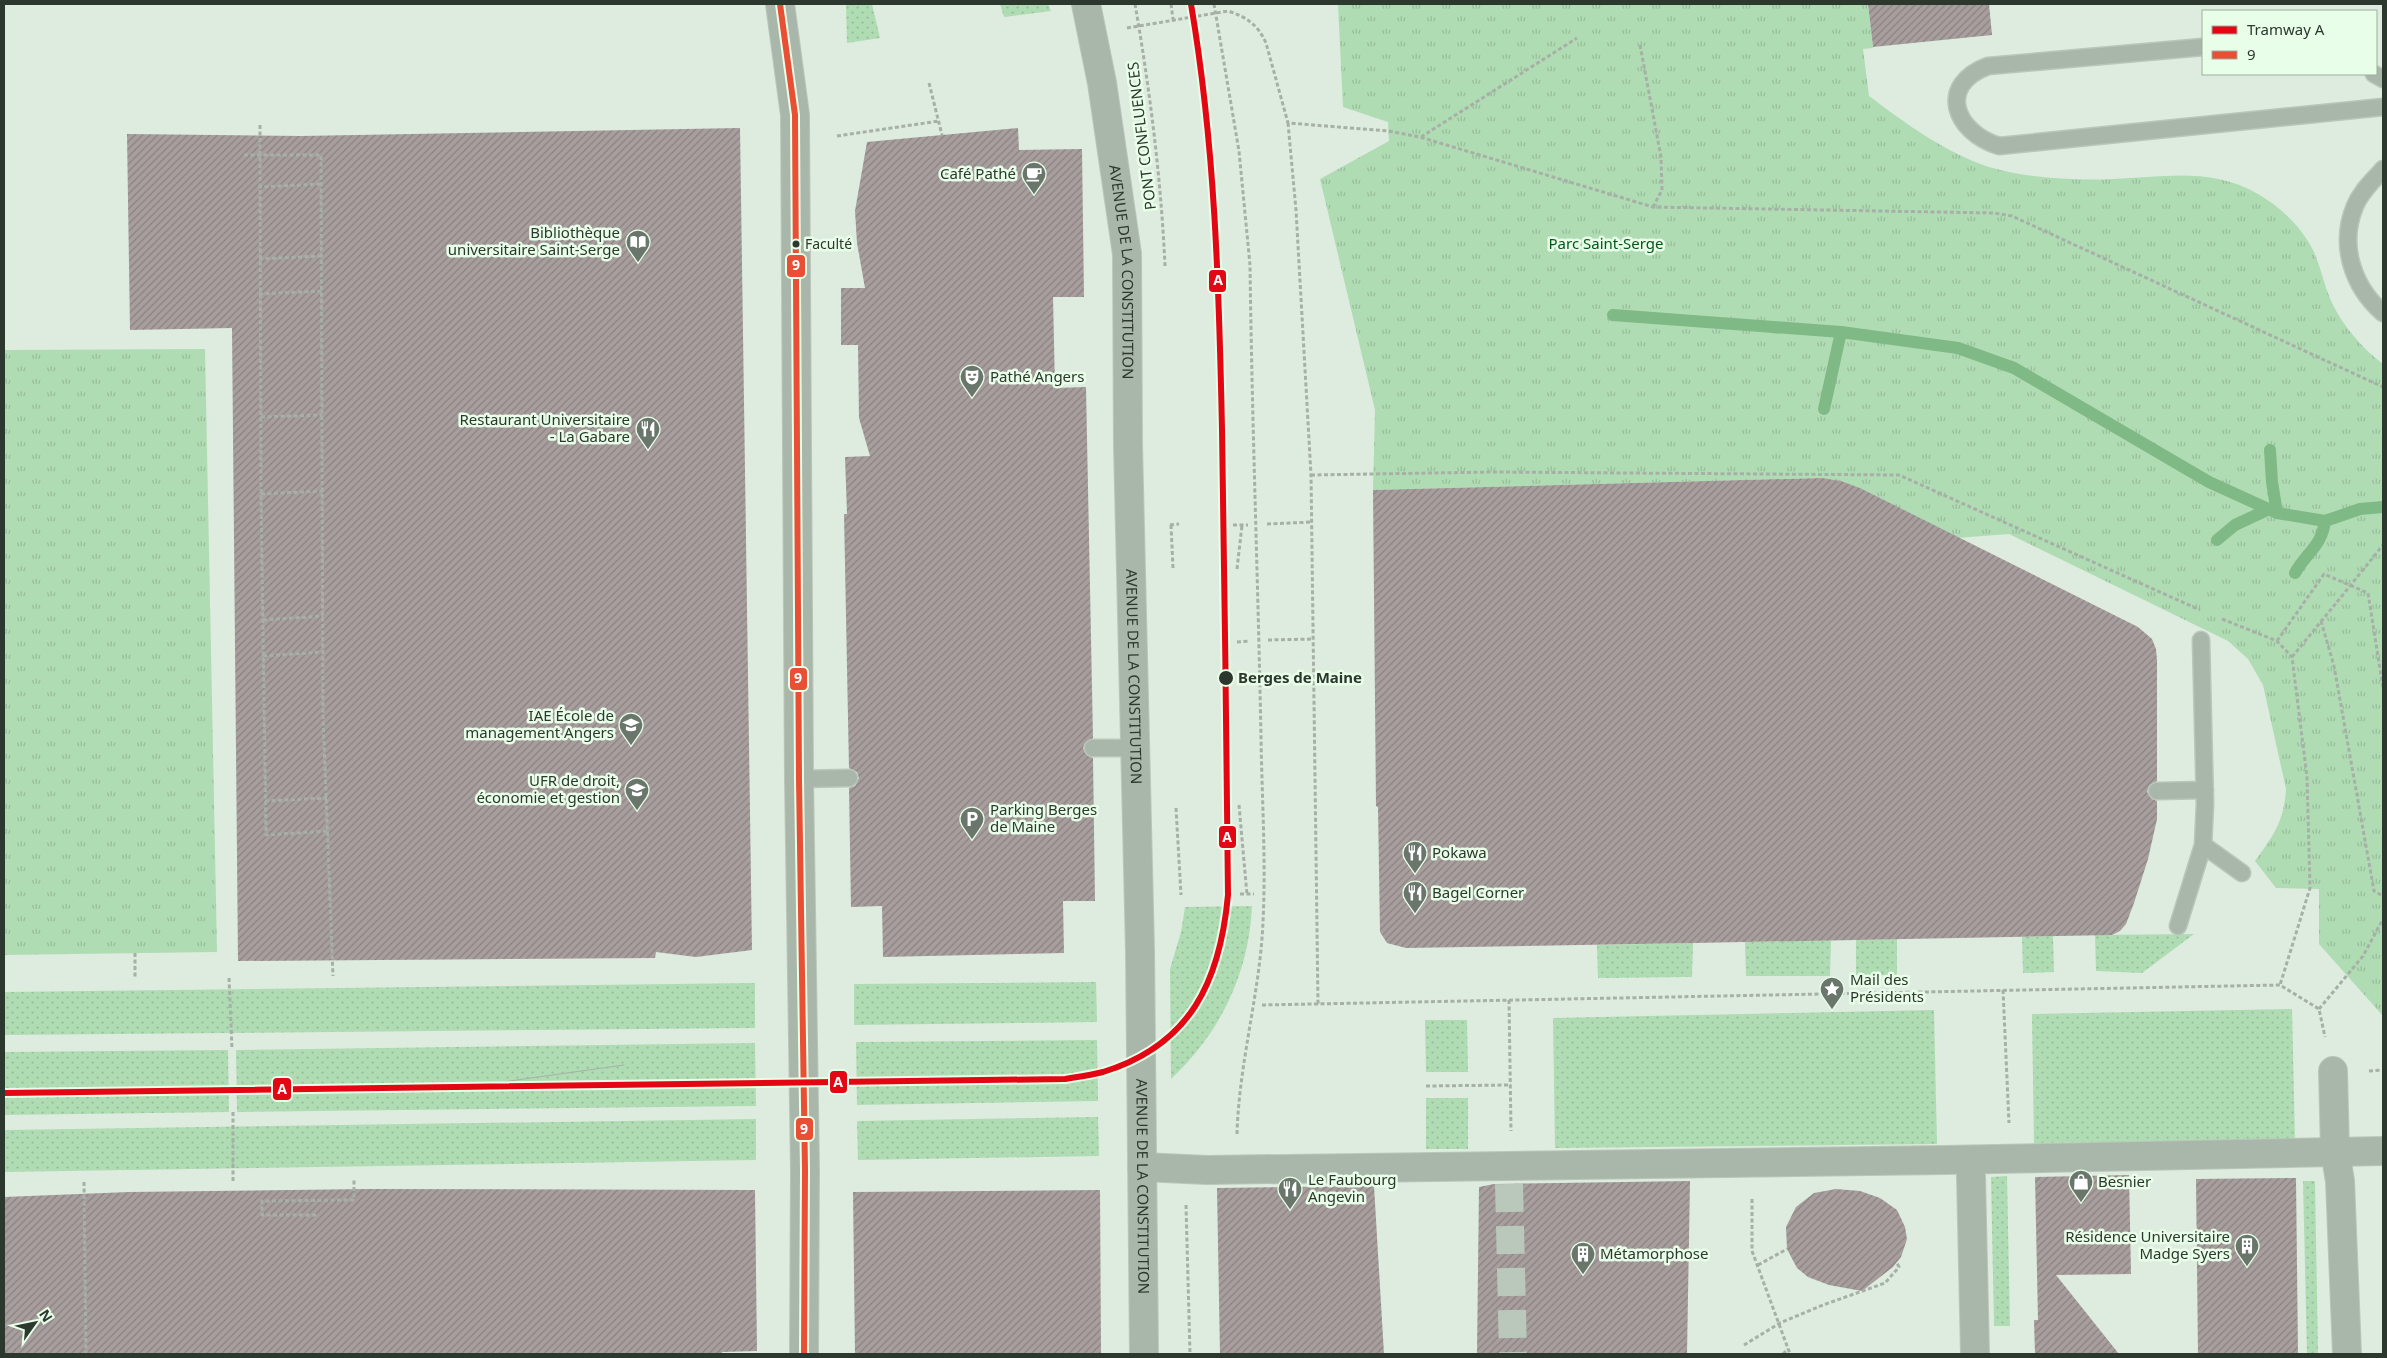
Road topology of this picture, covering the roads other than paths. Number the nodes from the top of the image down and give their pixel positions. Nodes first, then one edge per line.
1 (780, 4) edge
2 (1086, 4) edge
3 (2202, 47) edge
4 (2383, 107) edge
5 (2383, 169) edge
6 (2383, 312) edge
7 (2201, 640) dead end
8 (1093, 748) dead end
9 (1135, 748) junction
10 (849, 778) dead end
11 (799, 779) junction
12 (2205, 790) junction
13 (2157, 791) dead end
14 (2203, 845) junction
15 (2242, 873) dead end
16 (2178, 926) dead end
17 (2333, 1071) road end
18 (2335, 1151) junction
19 (2383, 1151) edge
20 (1142, 1167) junction
21 (1971, 1176) dead end
22 (804, 1354) edge
23 (1144, 1354) edge
24 (1975, 1354) edge
25 (2348, 1354) edge

1 - 11 street
2 - 9 street, AVENUE DE LA CONSTITUTION
3 - 4 lane
5 - 6 lane
7 - 12 lane
8 - 9 lane
9 - 20 street, AVENUE DE LA CONSTITUTION
10 - 11 lane
11 - 22 street
12 - 13 lane
12 - 14 lane
14 - 15 lane
14 - 16 lane
17 - 18 street
18 - 19 street
18 - 20 street
18 - 25 street
20 - 23 street, AVENUE DE LA CONSTITUTION
21 - 24 street

